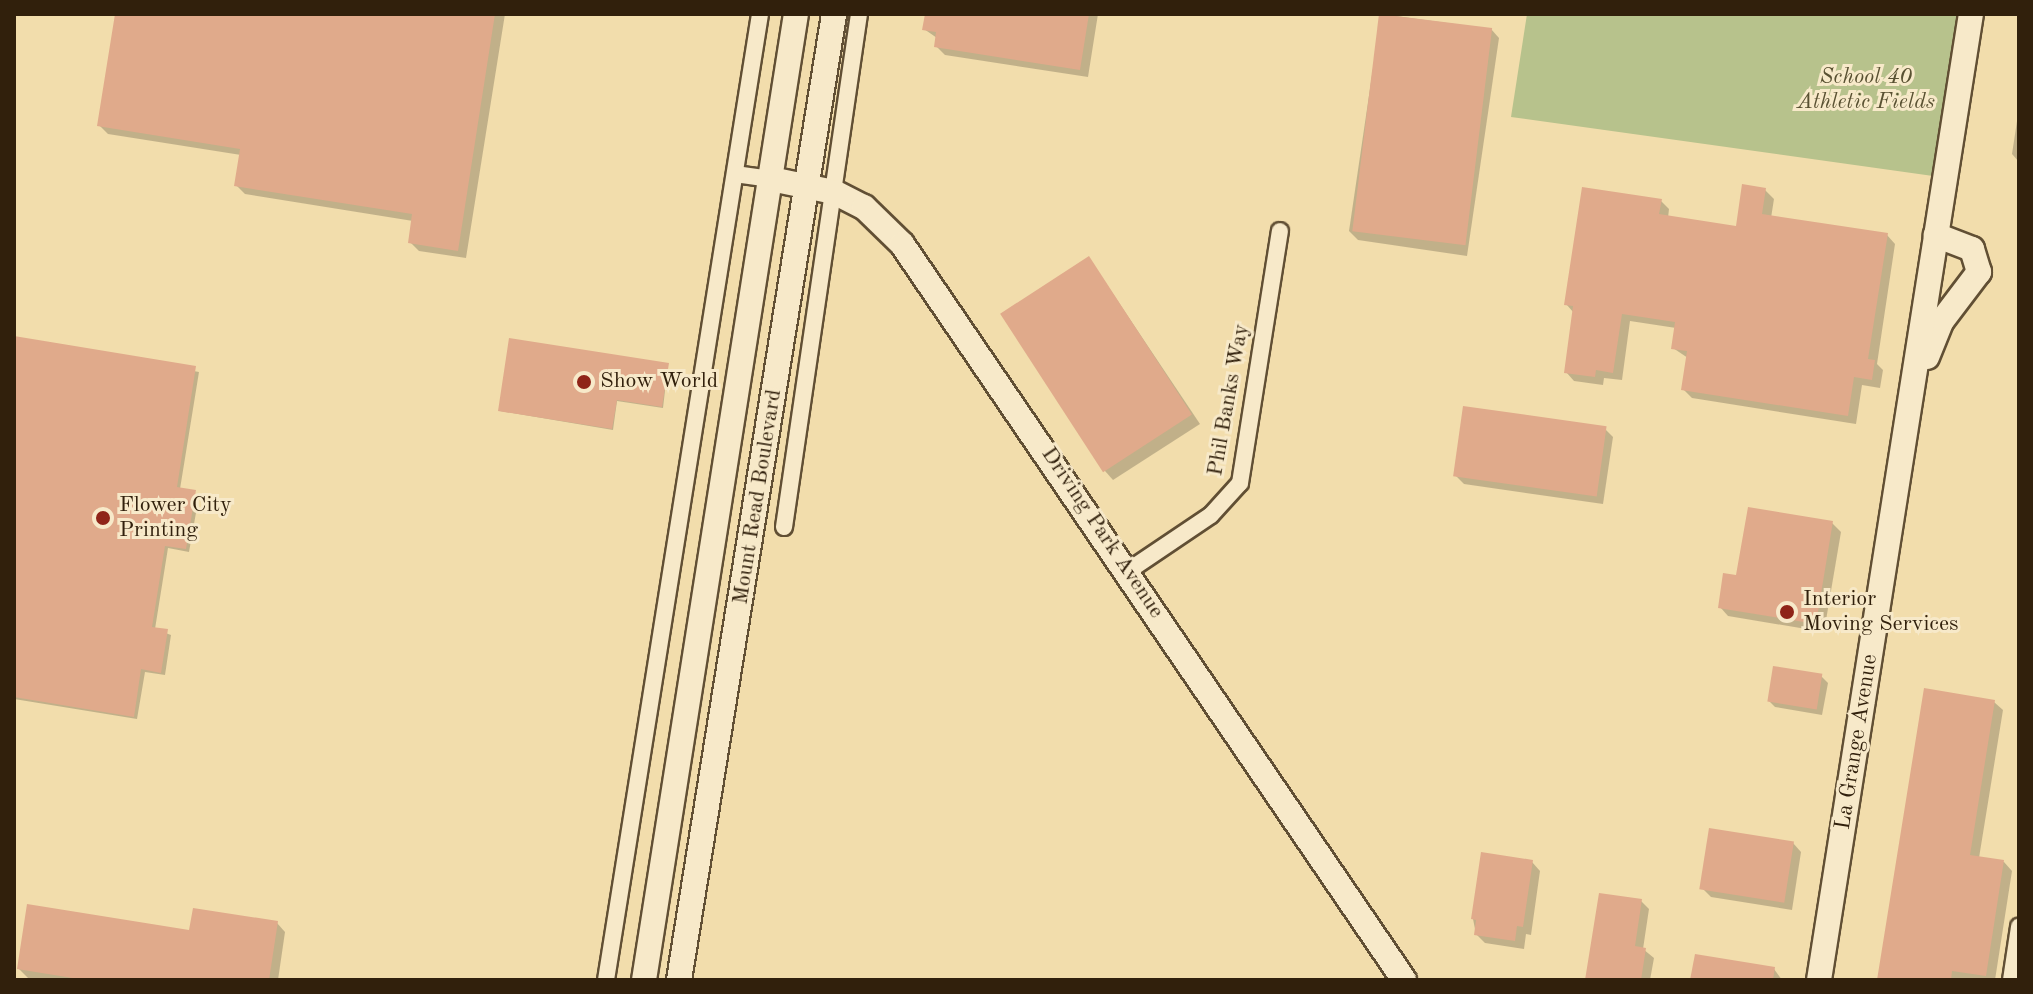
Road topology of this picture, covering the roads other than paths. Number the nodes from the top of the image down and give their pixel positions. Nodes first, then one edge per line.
1 (760, 14) edge
2 (796, 14) edge
3 (834, 14) edge
4 (859, 14) edge
5 (1971, 14) edge
6 (735, 174) junction
7 (771, 179) junction
8 (809, 186) junction
9 (834, 192) junction
10 (1280, 231) dead end
11 (1936, 235) junction
12 (1909, 409) junction
13 (784, 527) dead end
14 (1128, 571) junction
15 (2019, 927) edge
16 (606, 980) edge
17 (644, 980) edge
18 (679, 980) edge
19 (1404, 980) edge
20 (1819, 980) edge
21 (2011, 980) edge

1 - 6 street
2 - 7 street, Mount Read Boulevard
3 - 8 street, Mount Read Boulevard
4 - 9 street, Mount Read Boulevard
5 - 11 street, La Grange Avenue
6 - 7 street, Driving Park Avenue
6 - 16 street
7 - 8 street, Driving Park Avenue
7 - 17 street, Mount Read Boulevard
8 - 9 street, Driving Park Avenue
8 - 18 street, Mount Read Boulevard
9 - 13 street, Mount Read Boulevard
9 - 14 street, Driving Park Avenue
10 - 14 street, Phil Banks Way
11 - 12 street, La Grange Avenue
11 - 12 street, La Grange Avenue
12 - 20 street, La Grange Avenue
14 - 19 street, Driving Park Avenue
15 - 21 street

